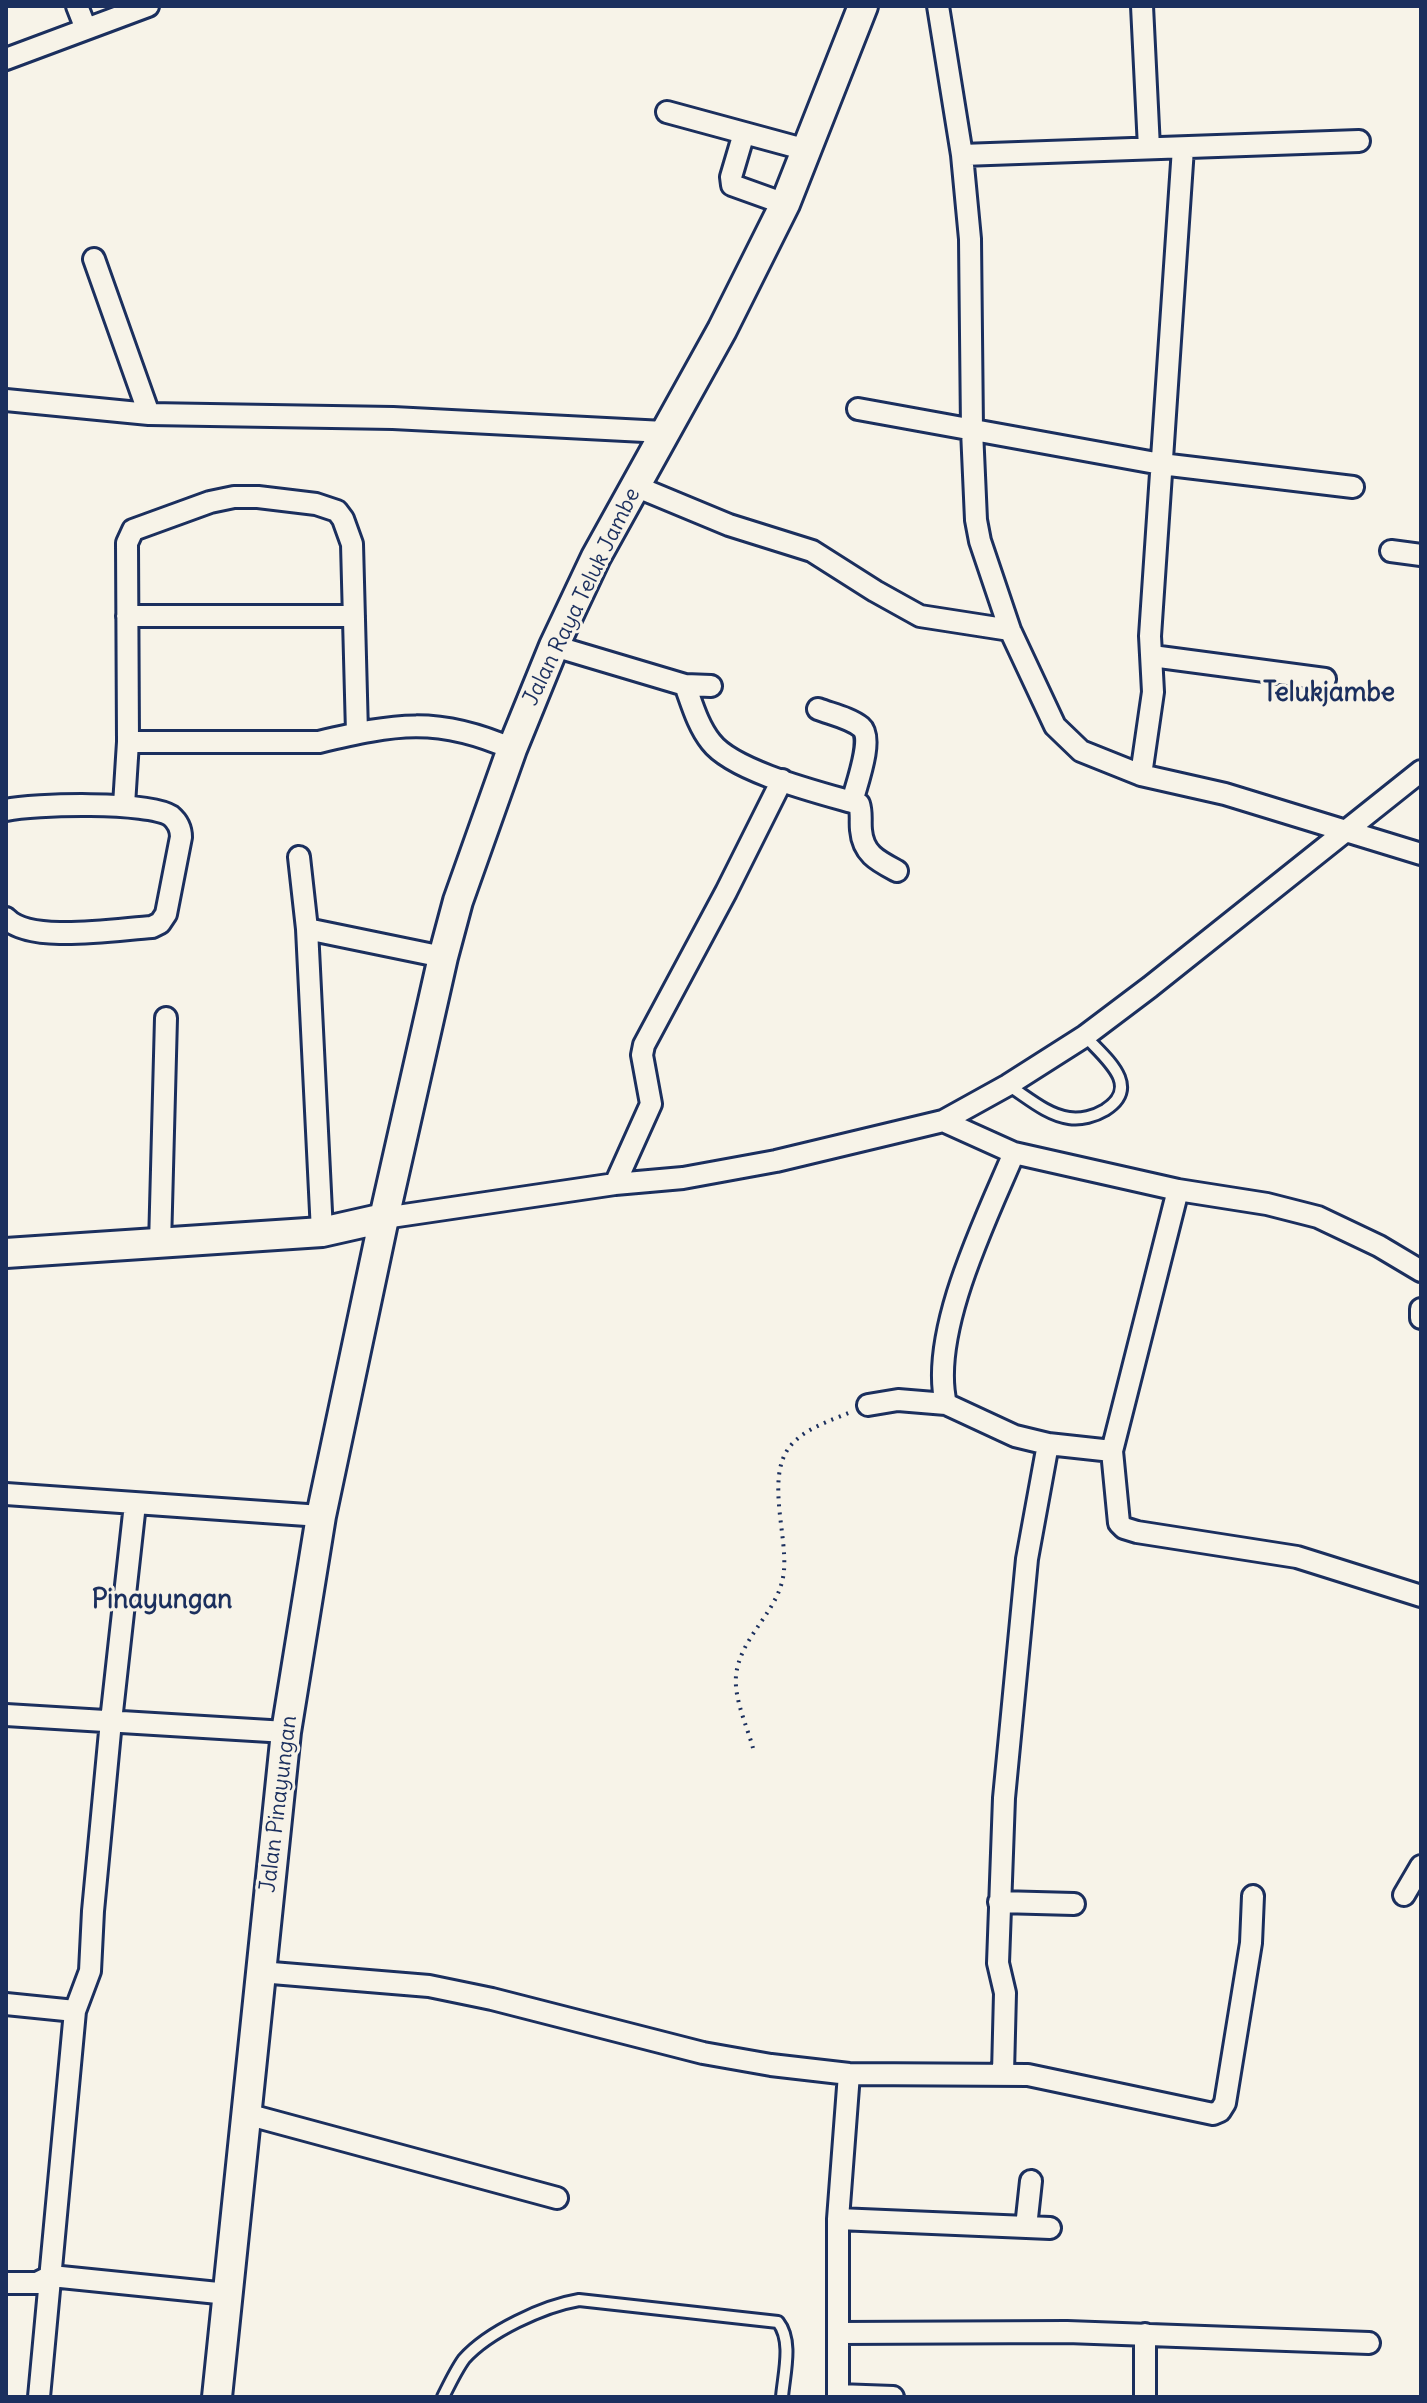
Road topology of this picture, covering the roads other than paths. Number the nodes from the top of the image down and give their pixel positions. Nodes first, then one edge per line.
1 (77, 6) edge
2 (148, 6) edge
3 (863, 6) edge
4 (938, 6) edge
5 (1142, 6) edge
6 (86, 29) junction
7 (6, 59) edge
8 (667, 112) dead end
9 (744, 133) junction
10 (1359, 141) dead end
11 (1149, 148) junction
12 (1183, 148) junction
13 (807, 150) junction
14 (962, 155) junction
15 (785, 204) junction
16 (94, 259) dead end
17 (6, 400) edge
18 (858, 409) dead end
19 (149, 414) junction
20 (972, 430) junction
21 (664, 432) junction
22 (1161, 464) junction
23 (635, 486) junction
24 (1353, 487) dead end
25 (1391, 551) dead end
26 (1421, 555) edge
27 (127, 616) junction
28 (354, 616) junction
29 (1010, 630) junction
30 (554, 646) junction
31 (1152, 656) junction
32 (1325, 679) dead end
33 (685, 685) junction
34 (711, 686) dead end
35 (818, 709) dead end
36 (357, 733) junction
37 (128, 742) junction
38 (512, 749) junction
39 (1421, 771) edge
40 (1141, 775) junction
41 (782, 780) junction
42 (852, 802) junction
43 (124, 805) junction
44 (6, 810) edge
45 (1345, 832) junction
46 (1421, 854) edge
47 (299, 857) dead end
48 (897, 871) dead end
49 (6, 918) edge
50 (307, 929) junction
51 (443, 957) junction
52 (166, 1018) dead end
53 (1085, 1036) junction
54 (1008, 1085) junction
55 (943, 1121) junction
56 (1014, 1153) junction
57 (615, 1184) junction
58 (1178, 1190) junction
59 (384, 1218) junction
60 (322, 1232) junction
61 (160, 1245) junction
62 (6, 1253) edge
63 (1421, 1271) edge
64 (1421, 1309) edge
65 (1421, 1318) edge
66 (946, 1404) junction
67 (868, 1405) road end
68 (1048, 1444) junction
69 (1112, 1451) junction
70 (6, 1494) edge
71 (135, 1504) junction
72 (321, 1516) junction
73 (1421, 1596) edge
74 (6, 1715) edge
75 (111, 1721) junction
76 (286, 1732) junction
77 (1421, 1866) edge
78 (1404, 1895) dead end
79 (1253, 1896) dead end
80 (999, 1902) junction
81 (1074, 1904) dead end
82 (260, 1972) junction
83 (6, 2004) edge
84 (75, 2011) junction
85 (1003, 2073) junction
86 (849, 2074) junction
87 (246, 2114) junction
88 (1031, 2181) dead end
89 (557, 2198) dead end
90 (838, 2219) junction
91 (1026, 2227) junction
92 (1050, 2228) dead end
93 (51, 2276) junction
94 (6, 2283) edge
95 (228, 2294) junction
96 (839, 2333) junction
97 (1145, 2334) junction
98 (1369, 2343) dead end
99 (443, 2396) edge
100 (838, 2396) edge
101 (39, 2397) edge
102 (217, 2397) edge
103 (453, 2397) edge
104 (782, 2397) edge
105 (893, 2397) edge
106 (1145, 2397) edge

1 - 6 street
2 - 6 street
3 - 13 main road, Jalan Raya Teluk Jambe
4 - 14 street
5 - 11 street
6 - 7 street
8 - 9 street
9 - 13 street
9 - 15 street
10 - 12 street
11 - 12 street
11 - 14 street
12 - 22 street
13 - 15 main road, Jalan Raya Teluk Jambe
14 - 20 street
15 - 21 main road, Jalan Raya Teluk Jambe
16 - 19 street
17 - 19 street
18 - 20 street
19 - 21 street
20 - 22 street
20 - 29 street
21 - 23 main road, Jalan Raya Teluk Jambe
22 - 24 street
22 - 31 street
23 - 29 street
23 - 30 main road, Jalan Raya Teluk Jambe
25 - 26 street
27 - 28 street
27 - 28 street
27 - 37 street
28 - 36 street
29 - 40 street
30 - 33 street
30 - 38 main road, Jalan Raya Teluk Jambe
31 - 32 street
31 - 40 street
33 - 34 street
33 - 41 street
35 - 42 street
36 - 37 street
36 - 38 street
37 - 43 street
38 - 51 main road, Jalan Raya Teluk Jambe
39 - 45 street
40 - 45 street
41 - 42 street
41 - 57 street
42 - 48 street
43 - 44 street
43 - 49 street
45 - 46 street
45 - 53 street
47 - 50 street
50 - 51 street
50 - 60 street
51 - 59 main road, Jalan Raya Teluk Jambe
52 - 61 street
53 - 54 street
53 - 54 lane
54 - 55 street
55 - 56 street
55 - 57 street
56 - 58 street
56 - 66 street
57 - 59 street
58 - 63 street
58 - 69 street
59 - 60 main road
59 - 72 main road, Jalan Pinayungan
60 - 61 main road
61 - 62 main road
64 - 65 street
66 - 67 street
66 - 68 street
68 - 69 street
68 - 80 street
69 - 73 street
70 - 71 street
71 - 72 street
71 - 75 street
72 - 76 main road, Jalan Pinayungan
74 - 75 street
75 - 76 street
75 - 84 street
76 - 82 main road, Jalan Pinayungan
77 - 78 street
79 - 85 street
80 - 81 street
80 - 85 street
82 - 86 street
82 - 87 main road, Jalan Pinayungan
83 - 84 street
84 - 93 street
85 - 86 street
86 - 90 street
87 - 89 street
87 - 95 main road, Jalan Pinayungan
88 - 91 street
90 - 91 street
90 - 96 street
91 - 92 street
93 - 94 street
93 - 95 street
93 - 101 street
95 - 102 main road, Jalan Pinayungan
96 - 97 street
96 - 100 street
97 - 98 street
97 - 106 street
99 - 103 lane
99 - 104 lane
100 - 105 street

